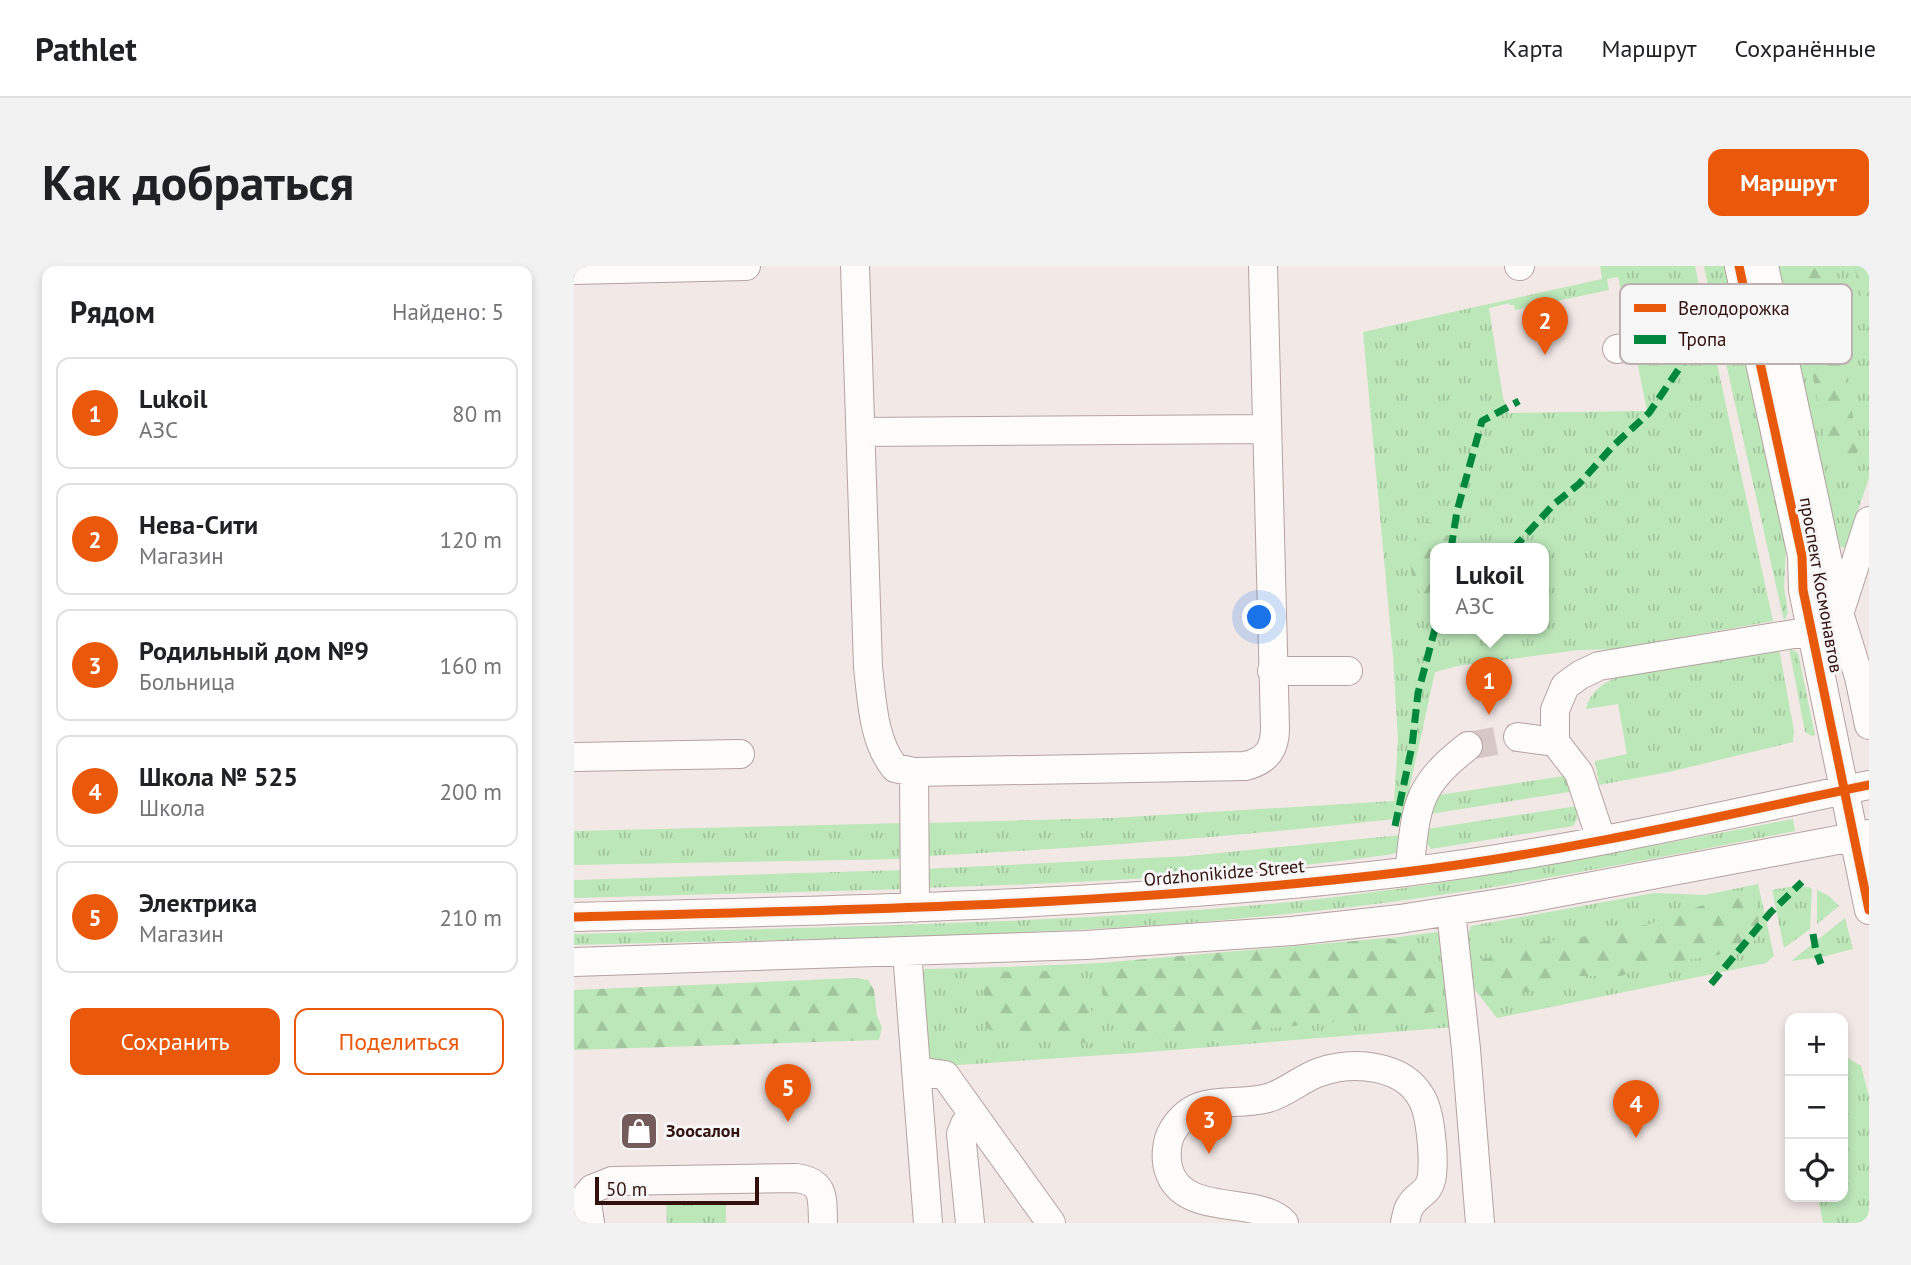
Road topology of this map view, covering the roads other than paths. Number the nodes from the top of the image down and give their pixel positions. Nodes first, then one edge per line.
1 (746, 266) edge
2 (855, 266) edge
3 (1263, 266) edge
4 (1740, 266) edge
5 (1764, 266) edge
6 (574, 270) edge
7 (1748, 284) edge
8 (1764, 284) edge
9 (1620, 348) edge
10 (1617, 349) dead end
11 (1771, 364) edge
12 (1775, 364) edge
13 (1267, 429) junction
14 (862, 432) junction
15 (1869, 521) edge
16 (1839, 613) junction
17 (1812, 631) junction
18 (1272, 671) junction
19 (1348, 671) dead end
20 (1869, 725) edge
21 (1518, 737) tunnel mouth
22 (1555, 742) junction
23 (1468, 746) tunnel mouth
24 (740, 754) dead end
25 (574, 757) edge
26 (914, 772) junction
27 (1857, 788) edge
28 (1862, 835) edge
29 (1601, 839) junction
30 (1409, 871) junction
31 (915, 908) junction
32 (1869, 910) edge
33 (1451, 912) junction
34 (574, 917) edge
35 (907, 952) junction
36 (574, 962) edge
37 (916, 1071) junction
38 (974, 1118) junction
39 (584, 1206) edge
40 (823, 1223) edge
41 (928, 1223) edge
42 (970, 1223) edge
43 (1051, 1223) edge
44 (1284, 1223) edge
45 (1405, 1223) edge
46 (1480, 1223) edge

1 - 6 street
2 - 14 street
3 - 13 street
4 - 7 street, проспект Космонавтов
5 - 8 street, проспект Космонавтов
9 - 10 street
11 - 17 street, проспект Космонавтов
12 - 16 street, проспект Космонавтов
13 - 14 street
13 - 18 street
14 - 26 street
15 - 16 street
16 - 20 street, проспект Космонавтов
17 - 22 street
17 - 27 street, проспект Космонавтов
18 - 19 street
18 - 26 street
21 - 22 street
22 - 29 street
23 - 30 street
24 - 25 street
26 - 31 street
27 - 28 street, проспект Космонавтов
27 - 29 street, Ordzhonikidze Street
28 - 32 street, проспект Космонавтов
28 - 33 street
29 - 30 street, Ordzhonikidze Street
30 - 31 street, Ordzhonikidze Street
31 - 34 street, Ordzhonikidze Street
33 - 35 street
33 - 46 street
35 - 36 street
35 - 37 street
37 - 38 street
37 - 41 street
38 - 42 street
38 - 43 street
39 - 40 street
44 - 45 street

